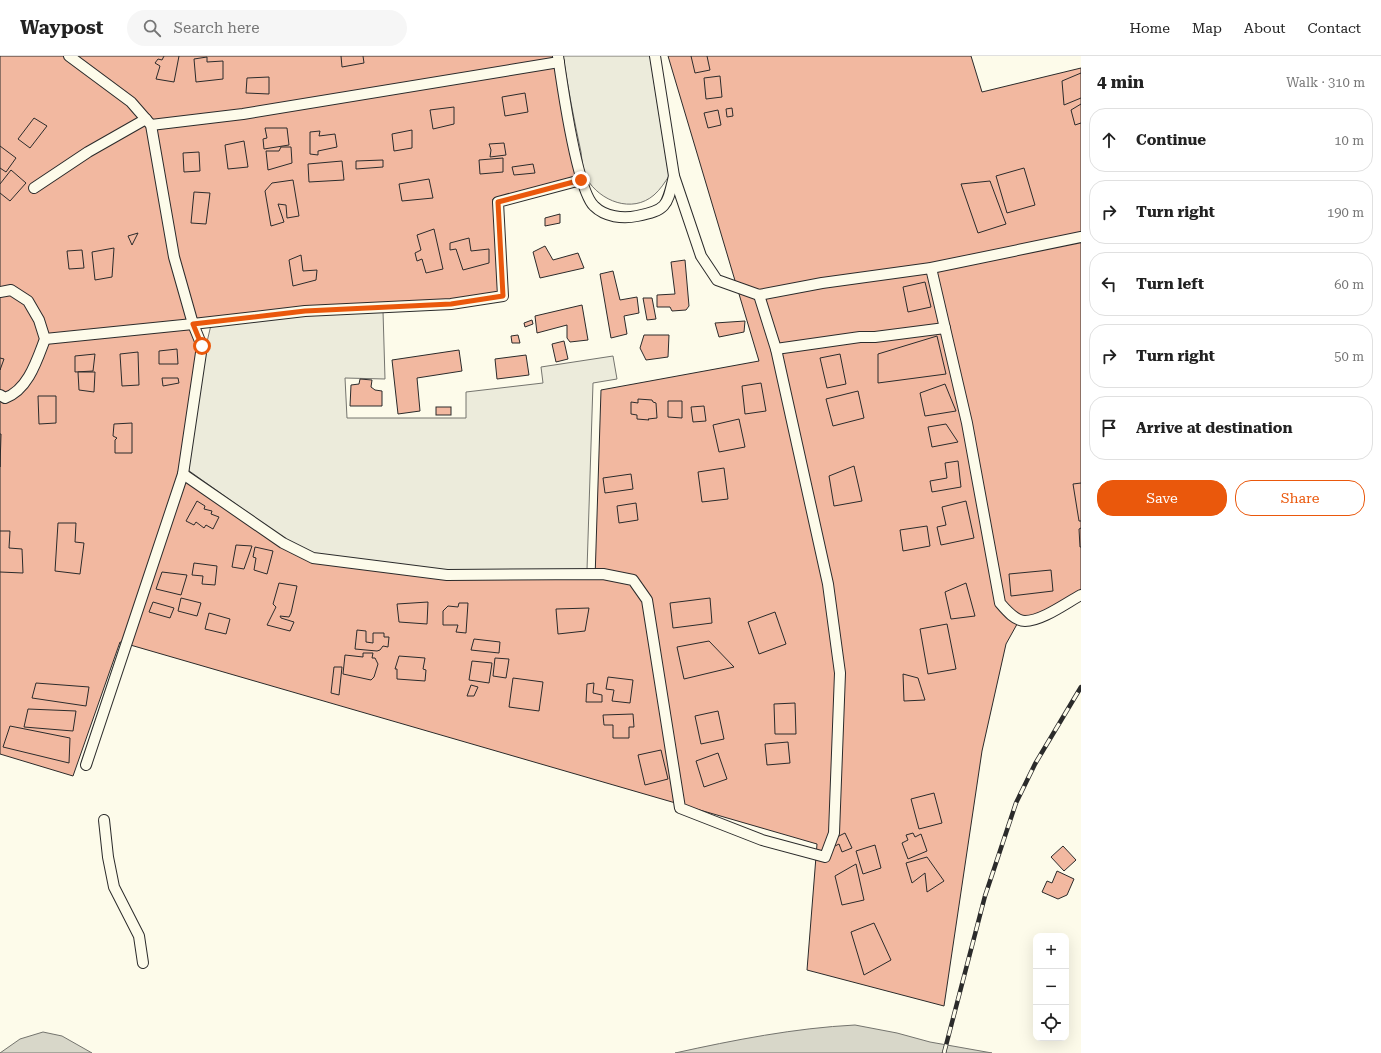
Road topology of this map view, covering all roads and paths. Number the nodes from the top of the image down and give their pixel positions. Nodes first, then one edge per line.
1 (69, 56) edge
2 (655, 56) edge
3 (559, 59) edge
4 (148, 122) junction
5 (674, 176) junction
6 (581, 180) junction
7 (34, 188) dead end
8 (1081, 237) edge
9 (931, 268) junction
10 (0, 292) edge
11 (759, 295) junction
12 (193, 324) junction
13 (945, 328) junction
14 (45, 339) junction
15 (776, 349) junction
16 (0, 395) edge
17 (183, 474) junction
18 (1081, 595) edge
19 (86, 766) dead end
20 (104, 820) dead end
21 (143, 963) dead end

1 - 4 street
2 - 5 street
3 - 4 street
3 - 6 street
4 - 7 street
4 - 12 street
5 - 6 street
5 - 11 street
6 - 12 street
8 - 9 street
9 - 11 street
9 - 13 street
10 - 14 street
11 - 15 street
12 - 14 street
12 - 17 street
13 - 15 street
13 - 18 street
14 - 16 street
15 - 17 street
17 - 19 street
20 - 21 street

